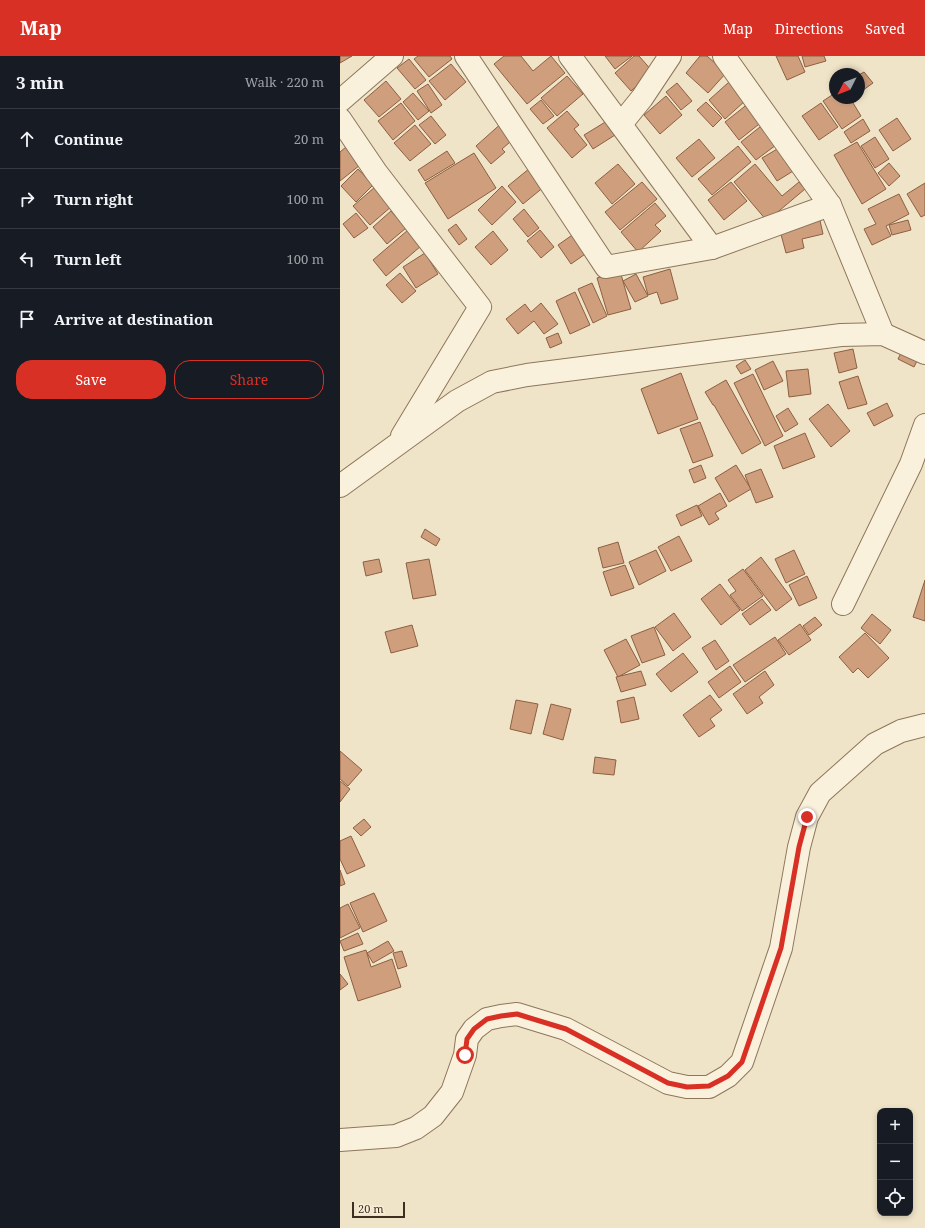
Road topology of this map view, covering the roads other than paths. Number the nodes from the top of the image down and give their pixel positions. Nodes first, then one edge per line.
1 (392, 56) edge
2 (466, 56) edge
3 (570, 56) edge
4 (670, 56) edge
5 (724, 56) edge
6 (340, 101) edge
7 (340, 119) edge
8 (621, 124) junction
9 (830, 205) junction
10 (712, 248) junction
11 (883, 334) junction
12 (925, 353) edge
13 (925, 425) edge
14 (397, 444) junction
15 (340, 486) edge
16 (843, 604) dead end
17 (925, 725) edge
18 (340, 1140) edge

1 - 6 street
2 - 10 street
3 - 8 street
4 - 8 street
5 - 9 street
7 - 14 street
8 - 10 street
9 - 10 street
9 - 11 street
11 - 12 street
11 - 14 street
13 - 16 street
14 - 15 street
17 - 18 street

